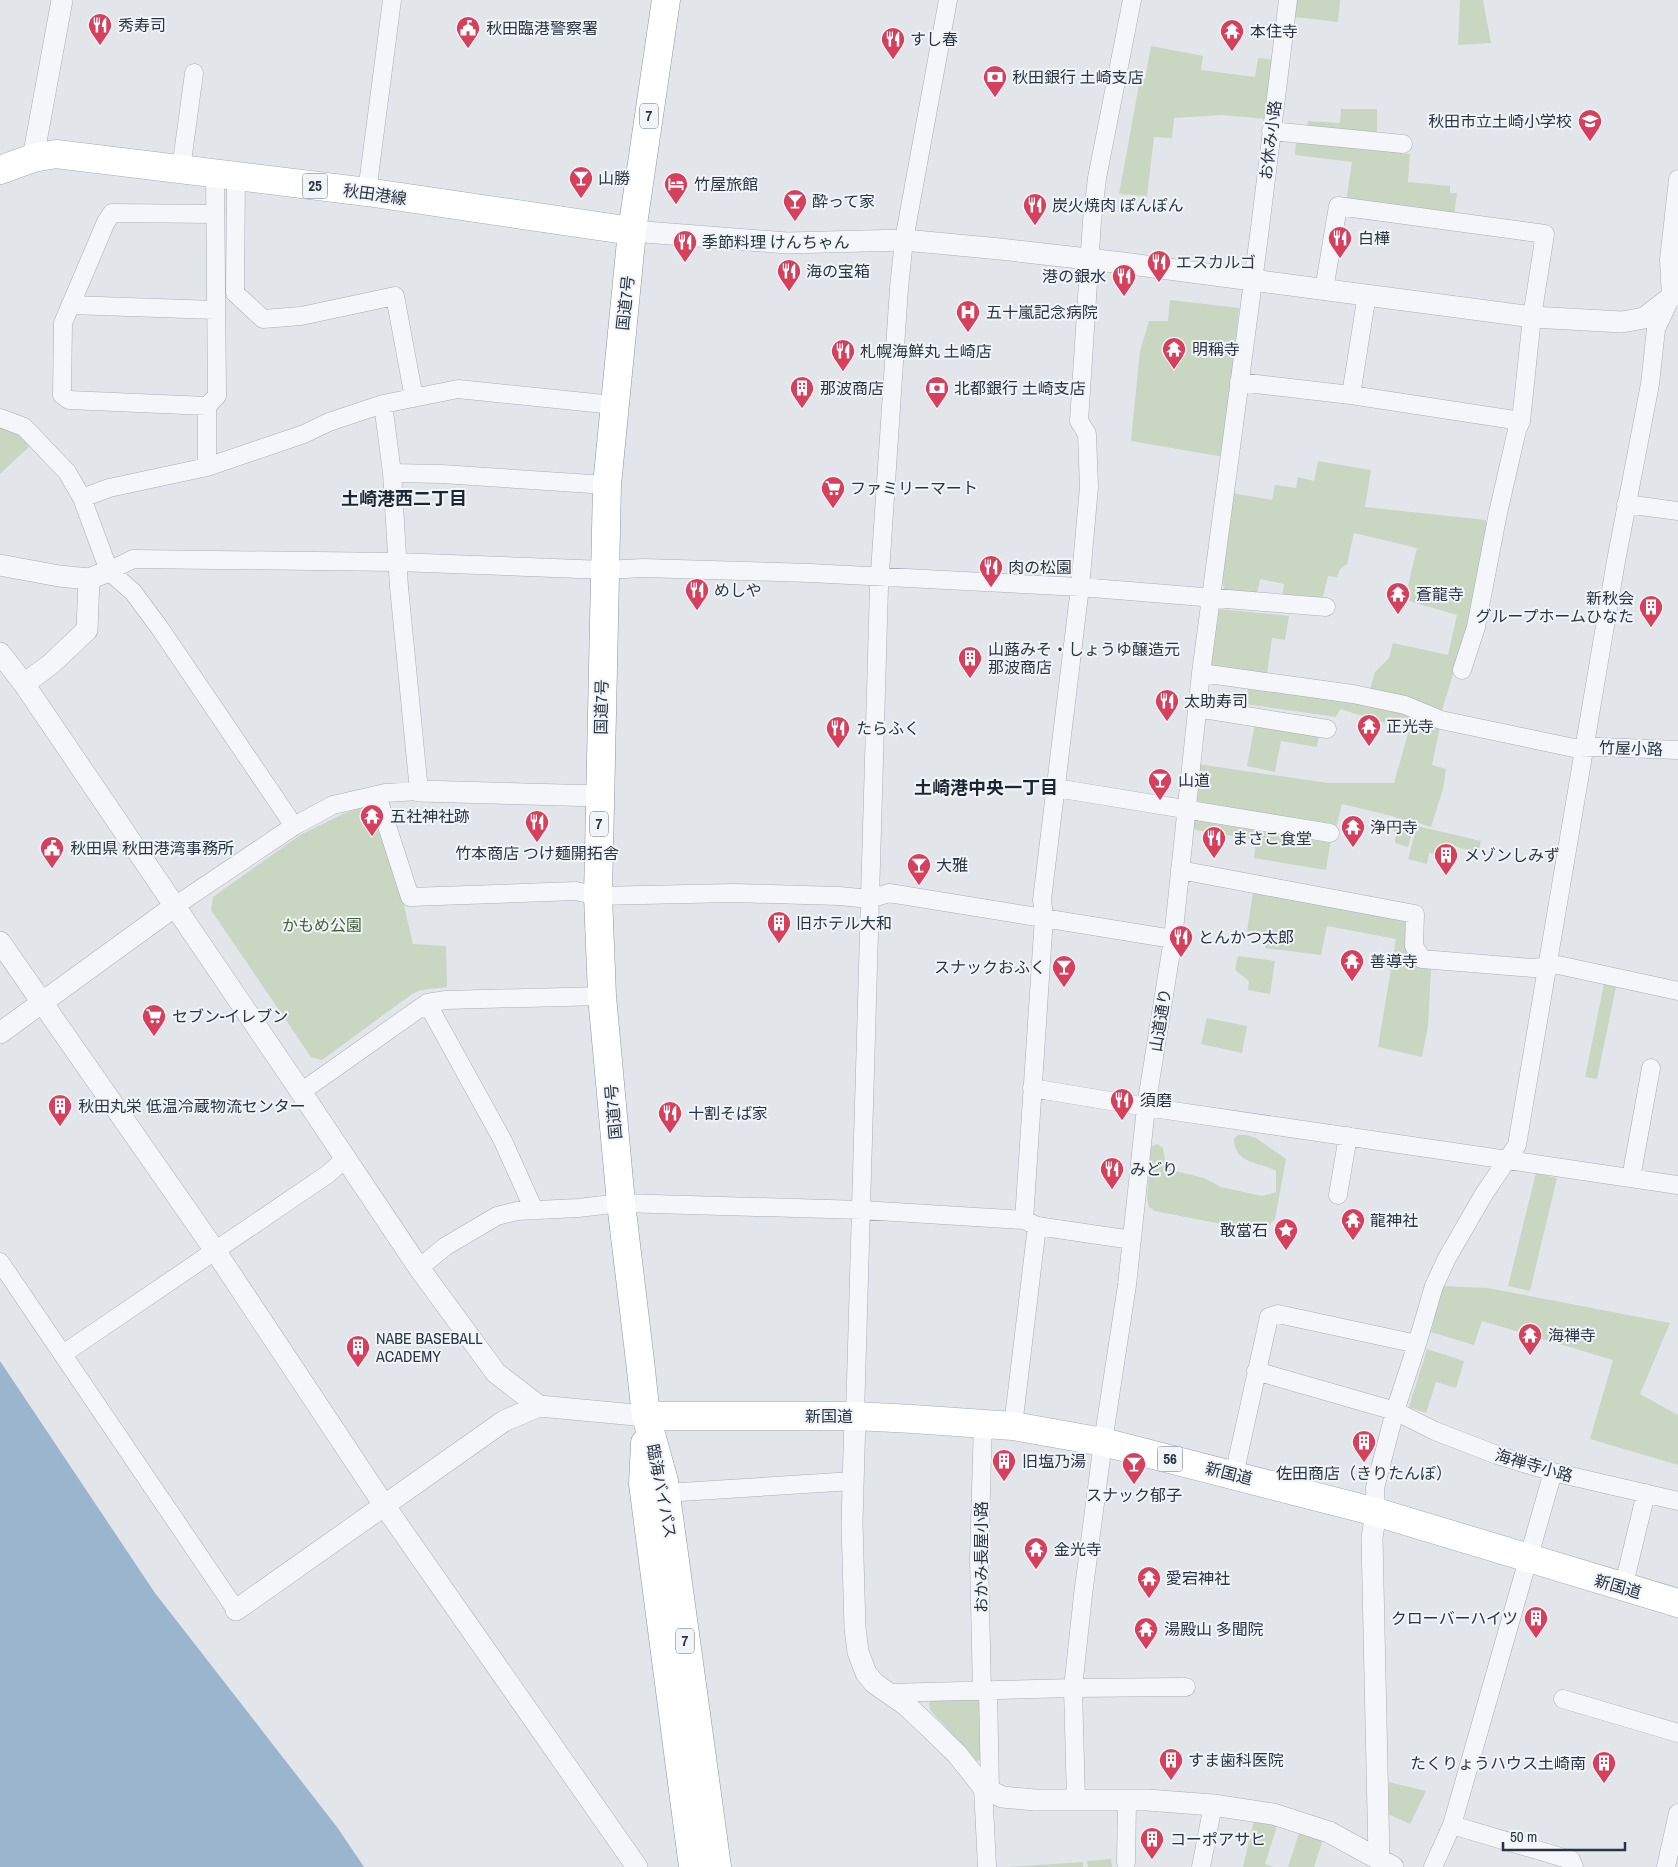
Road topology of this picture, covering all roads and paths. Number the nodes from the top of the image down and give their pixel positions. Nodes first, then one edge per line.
1 (62, 0) edge
2 (392, 0) edge
3 (666, 0) edge
4 (948, 0) edge
5 (1132, 0) edge
6 (1288, 0) edge
7 (194, 73) dead end
8 (1271, 131) junction
9 (1403, 144) dead end
10 (33, 158) junction
11 (181, 169) junction
12 (0, 170) edge
13 (225, 174) junction
14 (1678, 179) edge
15 (367, 192) junction
16 (216, 214) junction
17 (632, 231) junction
18 (904, 240) junction
19 (1090, 260) junction
20 (1253, 281) junction
21 (1324, 290) junction
22 (1367, 294) junction
23 (1676, 295) edge
24 (70, 305) junction
25 (216, 310) junction
26 (1532, 317) junction
27 (1239, 382) junction
28 (1351, 395) junction
29 (414, 398) junction
30 (383, 404) junction
31 (614, 405) junction
32 (207, 406) junction
33 (0, 418) edge
34 (1521, 421) junction
35 (207, 467) junction
36 (392, 473) junction
37 (607, 485) junction
38 (82, 498) junction
39 (1626, 504) junction
40 (1678, 511) edge
41 (398, 562) junction
42 (0, 565) edge
43 (604, 570) junction
44 (109, 571) junction
45 (880, 578) junction
46 (89, 579) junction
47 (1080, 587) junction
48 (1211, 597) junction
49 (1326, 607) dead end
50 (0, 652) edge
51 (1462, 670) dead end
52 (1201, 673) junction
53 (24, 684) junction
54 (1197, 708) junction
55 (1327, 729) dead end
56 (1585, 748) junction
57 (1678, 750) edge
58 (1056, 788) junction
59 (419, 791) junction
60 (377, 795) junction
61 (599, 796) junction
62 (1186, 810) junction
63 (294, 826) junction
64 (1330, 833) dead end
65 (1180, 870) junction
66 (598, 896) junction
67 (870, 899) junction
68 (175, 906) junction
69 (1044, 917) junction
70 (1173, 939) junction
71 (0, 942) edge
72 (1548, 966) junction
73 (1678, 991) edge
74 (602, 996) junction
75 (43, 1003) junction
76 (427, 1003) junction
77 (0, 1033) edge
78 (1651, 1068) dead end
79 (1032, 1088) junction
80 (301, 1092) junction
81 (1146, 1107) junction
82 (1348, 1136) junction
83 (345, 1159) junction
84 (1507, 1159) junction
85 (1631, 1178) junction
86 (1678, 1185) edge
87 (1338, 1195) dead end
88 (621, 1203) junction
89 (534, 1210) junction
90 (862, 1210) junction
91 (1030, 1223) junction
92 (1132, 1240) junction
93 (216, 1252) junction
94 (0, 1262) edge
95 (419, 1268) junction
96 (1418, 1344) junction
97 (63, 1354) junction
98 (1256, 1371) junction
99 (539, 1406) junction
100 (1395, 1411) junction
101 (646, 1416) junction
102 (855, 1416) junction
103 (983, 1423) junction
104 (1013, 1426) junction
105 (1102, 1442) junction
106 (1553, 1472) junction
107 (1234, 1475) junction
108 (853, 1480) junction
109 (665, 1493) junction
110 (1646, 1493) junction
111 (1678, 1501) edge
112 (384, 1505) junction
113 (1376, 1512) junction
114 (1528, 1559) junction
115 (1623, 1588) junction
116 (1678, 1603) edge
117 (236, 1610) joint
118 (1186, 1687) dead end
119 (1073, 1688) junction
120 (985, 1691) junction
121 (889, 1693) junction
122 (1563, 1699) dead end
123 (1678, 1733) edge
124 (987, 1788) junction
125 (1076, 1801) junction
126 (1127, 1801) junction
127 (1213, 1805) junction
128 (1678, 1812) edge
129 (1452, 1825) junction
130 (1126, 1862) dead end
131 (1386, 1863) edge
132 (637, 1867) edge
133 (693, 1867) edge
134 (716, 1867) edge
135 (986, 1867) edge
136 (1201, 1867) edge
137 (1433, 1867) edge
138 (1574, 1867) edge
139 (1666, 1867) edge

1 - 10 street
2 - 15 street
3 - 17 main road, 国道7号 / 7
4 - 18 street
5 - 19 street
6 - 8 street, お休み小路
7 - 11 street
8 - 9 street
8 - 20 street, お休み小路
10 - 11 main road, 秋田港線 / 25
10 - 12 main road, 秋田港線 / 25
11 - 13 main road, 秋田港線 / 25
13 - 15 main road, 秋田港線 / 25
13 - 16 street
13 - 29 street
14 - 23 street
15 - 17 main road, 秋田港線 / 25
16 - 24 street
16 - 25 street
17 - 18 street
17 - 31 main road, 国道7号 / 7
18 - 19 street
18 - 45 street
19 - 20 street
19 - 47 street
20 - 21 street
20 - 27 street, お休み小路
21 - 22 street
21 - 26 street
22 - 26 street
22 - 28 street
23 - 26 street
23 - 39 street
24 - 25 street
24 - 32 street
25 - 32 street
26 - 34 street
27 - 28 street
27 - 48 street, 山道通り
28 - 34 street
29 - 30 street
29 - 31 street
30 - 35 street
30 - 36 street
31 - 37 main road, 国道7号 / 7
32 - 35 street
33 - 38 street
34 - 51 street
35 - 38 street
36 - 37 street
36 - 41 street
37 - 43 main road, 国道7号 / 7
38 - 44 street
39 - 40 street
39 - 56 street
41 - 43 street
41 - 44 street
41 - 59 street
42 - 46 street
43 - 45 street
43 - 61 main road, 国道7号 / 7
44 - 46 street
44 - 63 street
45 - 47 street
45 - 67 street
46 - 53 street
47 - 48 street
47 - 58 street
48 - 49 street
48 - 52 street, 山道通り
50 - 53 street
52 - 54 street, 山道通り
52 - 56 street, 竹屋小路
53 - 68 street
54 - 55 street
54 - 62 street, 山道通り
56 - 57 street, 竹屋小路
56 - 72 street
58 - 62 street
58 - 69 street
59 - 60 street
59 - 61 street
60 - 63 street
60 - 66 street
61 - 66 main road, 国道7号 / 7
62 - 64 street
62 - 65 street, 山道通り
63 - 68 street
65 - 70 street, 山道通り
65 - 72 street
66 - 67 street
66 - 74 main road, 国道7号 / 7
67 - 69 street
67 - 90 street
68 - 75 street
68 - 80 street
69 - 70 street
69 - 79 street
70 - 81 street, 山道通り
71 - 75 street
72 - 73 street
72 - 84 street
74 - 76 street
74 - 88 main road, 国道7号 / 7
75 - 77 street
75 - 93 street
76 - 80 street
76 - 89 street
78 - 85 street
79 - 81 street
79 - 91 street
80 - 83 street
81 - 82 street
81 - 92 street, 山道通り
82 - 84 street
82 - 87 street
83 - 93 street
83 - 95 street
84 - 85 street
84 - 96 street
85 - 86 street
88 - 89 street
88 - 90 street
88 - 101 main road, 国道7号 / 7
89 - 95 street
90 - 91 street
90 - 102 street
91 - 92 street
91 - 104 street
92 - 105 street, 山道通り
93 - 97 street
93 - 112 street
94 - 97 street
95 - 99 street
96 - 98 street
96 - 100 street
97 - 117 street
98 - 100 street, 海禅寺小路
98 - 107 street
99 - 101 street
99 - 112 street
100 - 106 street, 海禅寺小路
100 - 113 street
101 - 102 main road, 新国道 / 56
101 - 109 main road, 臨海バイパス / 7
101 - 133 main road, 臨海バイパス / 7
102 - 103 main road, 新国道 / 56
102 - 108 street
103 - 104 main road, 新国道 / 56
103 - 120 street, おかみ長屋小路
104 - 105 main road, 新国道 / 56
105 - 107 main road, 新国道 / 56
105 - 119 street, 山道通り
106 - 110 street, 海禅寺小路
106 - 114 street
107 - 113 main road, 新国道 / 56
108 - 109 street
108 - 121 street
109 - 134 main road, 臨海バイパス / 7
110 - 111 street, 海禅寺小路
110 - 115 street
112 - 117 street
112 - 132 street
113 - 114 main road, 新国道 / 56
113 - 131 street
114 - 115 main road, 新国道 / 56
114 - 129 street
115 - 116 main road, 新国道 / 56
118 - 119 street
119 - 120 street
119 - 125 street, 山道通り
120 - 121 street
120 - 124 street, おかみ長屋小路
121 - 124 street
122 - 123 street
124 - 125 street
124 - 135 street, おかみ長屋小路
125 - 126 street
126 - 127 street
126 - 130 street
127 - 131 street
127 - 136 street
128 - 139 street
129 - 137 street
129 - 138 street

